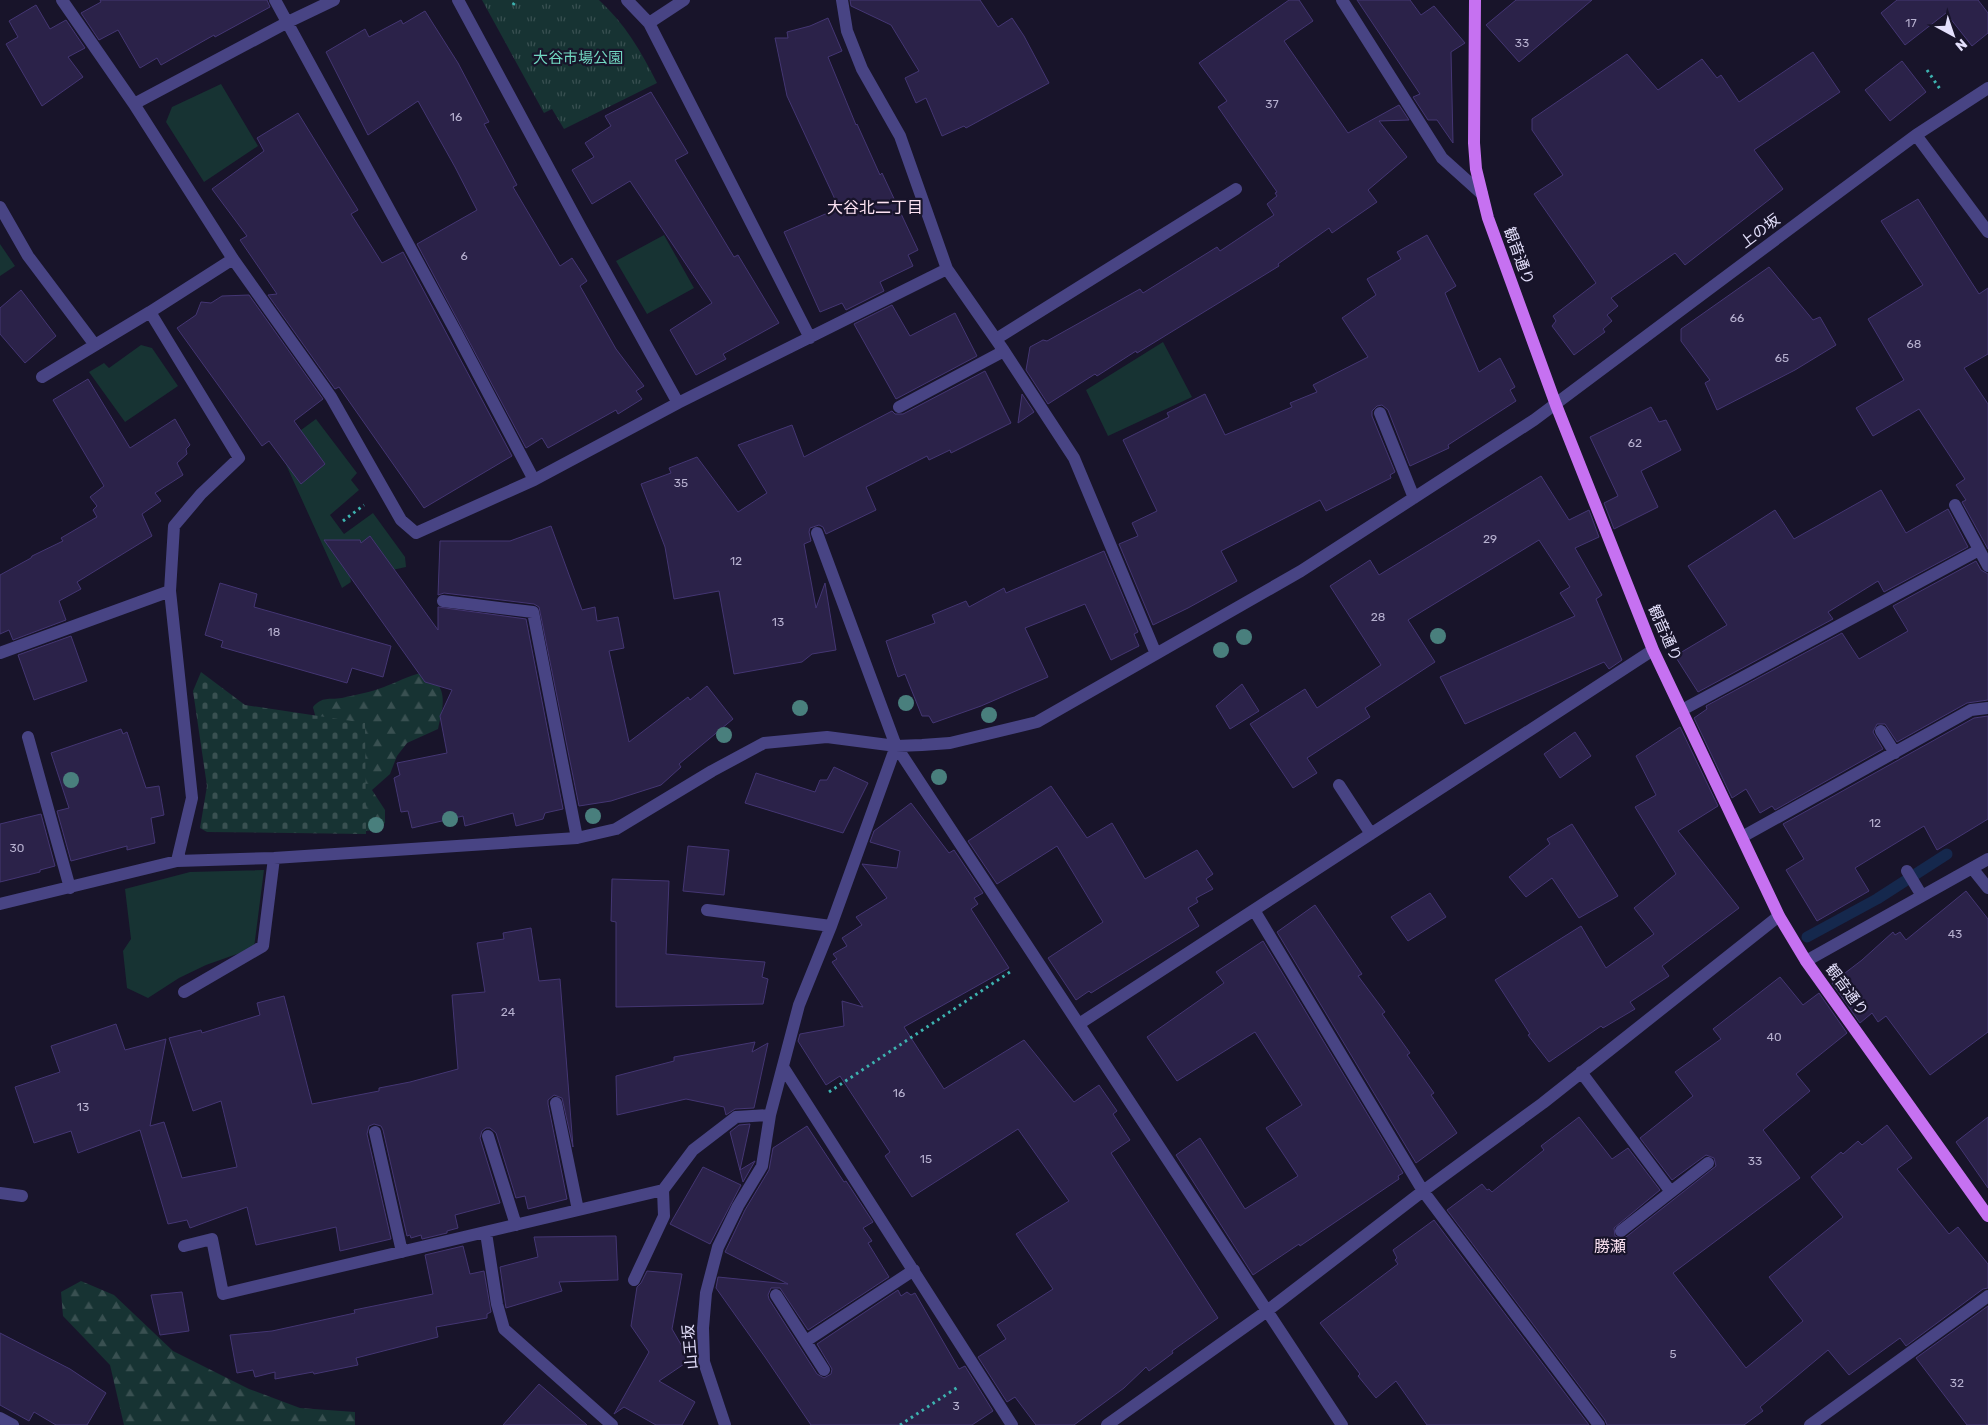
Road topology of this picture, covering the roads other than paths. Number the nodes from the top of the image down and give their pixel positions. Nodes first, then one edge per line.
1 (62, 0) edge
2 (275, 0) edge
3 (334, 0) edge
4 (458, 0) edge
5 (627, 0) edge
6 (684, 0) edge
7 (842, 0) edge
8 (1342, 0) edge
9 (1475, 0) edge
10 (288, 22) junction
11 (649, 23) junction
12 (1988, 88) edge
13 (134, 104) junction
14 (1916, 136) junction
15 (1236, 190) dead end
16 (1482, 194) junction
17 (0, 208) edge
18 (1988, 232) edge
19 (233, 259) junction
20 (947, 269) junction
21 (150, 312) junction
22 (810, 338) junction
23 (996, 339) junction
24 (95, 345) junction
25 (1004, 350) junction
26 (42, 377) dead end
27 (678, 403) junction
28 (1556, 405) junction
29 (899, 407) dead end
30 (1380, 413) dead end
31 (534, 480) junction
32 (1414, 498) junction
33 (1955, 505) dead end
34 (817, 532) dead end
35 (1979, 550) junction
36 (1988, 566) edge
37 (170, 591) junction
38 (443, 601) dead end
39 (1653, 650) junction
40 (0, 653) edge
41 (1156, 654) junction
42 (1988, 708) edge
43 (1682, 710) junction
44 (1881, 731) dead end
45 (28, 737) dead end
46 (896, 746) junction
47 (1896, 753) junction
48 (1339, 785) dead end
49 (1371, 834) junction
50 (1742, 837) junction
51 (577, 838) junction
52 (274, 858) junction
53 (1988, 859) edge
54 (177, 861) junction
55 (1972, 868) junction
56 (1907, 871) dead end
57 (70, 888) junction
58 (1988, 888) edge
59 (1922, 896) junction
60 (0, 904) edge
61 (707, 910) dead end
62 (1254, 910) junction
63 (1779, 916) junction
64 (831, 926) junction
65 (1806, 961) junction
66 (184, 992) dead end
67 (1079, 1024) junction
68 (783, 1068) junction
69 (1581, 1072) junction
70 (556, 1103) dead end
71 (770, 1115) junction
72 (375, 1132) dead end
73 (488, 1136) dead end
74 (1708, 1163) dead end
75 (663, 1190) junction
76 (1423, 1191) junction
77 (1671, 1192) junction
78 (0, 1194) edge
79 (22, 1196) dead end
80 (578, 1210) junction
81 (1988, 1216) edge
82 (516, 1225) junction
83 (1621, 1231) dead end
84 (486, 1233) junction
85 (184, 1246) dead end
86 (402, 1252) junction
87 (914, 1270) junction
88 (634, 1280) dead end
89 (776, 1295) dead end
90 (1988, 1296) edge
91 (1267, 1311) junction
92 (806, 1341) junction
93 (824, 1370) dead end
94 (0, 1418) edge
95 (13, 1425) edge
96 (612, 1425) edge
97 (725, 1425) edge
98 (1012, 1425) edge
99 (1107, 1425) edge
100 (1342, 1425) edge
101 (1599, 1425) edge
102 (1810, 1425) edge

1 - 13 street
2 - 10 street
3 - 10 street
4 - 27 street
5 - 11 street
6 - 11 street
7 - 20 street
8 - 16 street
9 - 16 main road, 観音通り
10 - 13 street
10 - 31 street
11 - 22 street
12 - 14 street, 上の坂
13 - 19 street
14 - 18 street
14 - 28 street, 上の坂
15 - 23 street
16 - 28 main road, 観音通り
17 - 24 street
19 - 21 street
19 - 31 street
20 - 22 street
20 - 23 street
21 - 24 street
21 - 37 street
22 - 27 street
23 - 25 street
24 - 26 street
25 - 29 street
25 - 41 street
27 - 31 street
28 - 32 street, 上の坂
28 - 39 main road, 観音通り
30 - 32 street
32 - 41 street, 上の坂
33 - 35 street
34 - 46 street
35 - 36 street
35 - 43 street
37 - 40 street
37 - 54 street
38 - 51 street
39 - 43 main road, 観音通り
39 - 49 street
41 - 46 street, 上の坂
42 - 47 street
43 - 50 main road, 観音通り
44 - 47 street
45 - 57 street
46 - 51 street, 上の坂
46 - 64 street, 山王坂
46 - 67 street
47 - 50 street
48 - 49 street
49 - 62 street
50 - 63 main road, 観音通り
51 - 52 street, 上の坂
52 - 54 street, 上の坂
52 - 66 street
53 - 55 street
54 - 57 street, 上の坂
55 - 58 street
55 - 59 street
56 - 59 street
57 - 60 street, 上の坂
59 - 65 street
61 - 64 street
62 - 67 street
62 - 76 street
63 - 65 main road, 観音通り
63 - 69 street
64 - 68 street, 山王坂
65 - 81 main road, 観音通り
67 - 91 street
68 - 71 street, 山王坂
68 - 87 street
69 - 76 street
69 - 77 street
70 - 80 street
71 - 75 street
71 - 97 street, 山王坂
72 - 86 street
73 - 82 street
74 - 77 street
75 - 80 street
75 - 88 street
76 - 91 street
76 - 101 street
77 - 83 street
78 - 79 street
80 - 82 street
82 - 84 street
84 - 86 street
84 - 96 street
85 - 86 street
87 - 92 street
87 - 98 street
89 - 92 street
90 - 102 street
91 - 99 street
91 - 100 street
92 - 93 street
94 - 95 street

